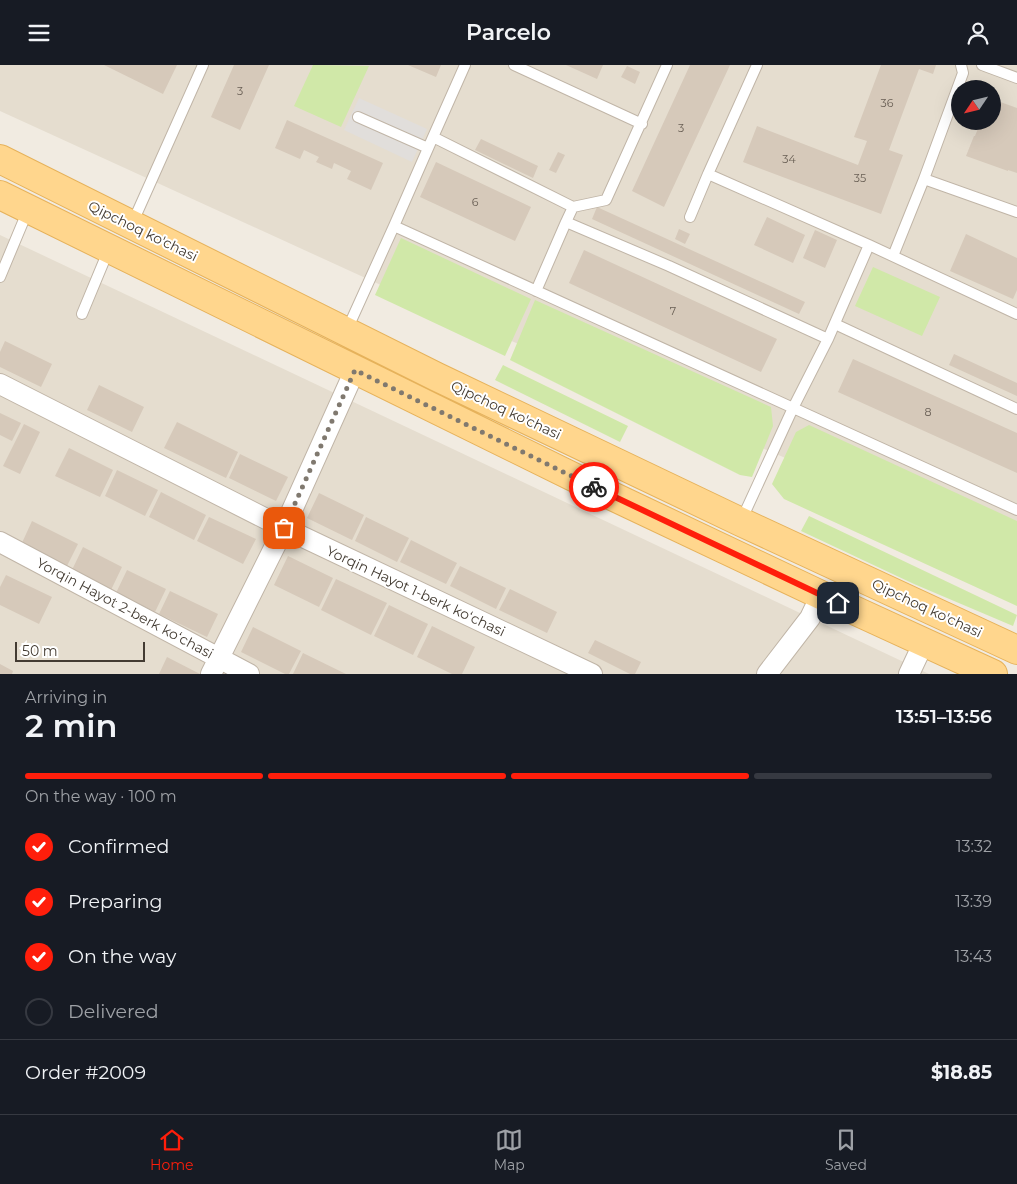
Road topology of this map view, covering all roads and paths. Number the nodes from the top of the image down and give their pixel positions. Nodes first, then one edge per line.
1 (203, 65) edge
2 (465, 65) edge
3 (514, 65) edge
4 (667, 65) edge
5 (757, 65) edge
6 (961, 65) edge
7 (982, 65) edge
8 (1017, 78) edge
9 (358, 117) dead end
10 (642, 124) junction
11 (433, 137) junction
12 (428, 148) junction
13 (0, 159) edge
14 (708, 174) junction
15 (924, 179) junction
16 (0, 195) edge
17 (573, 207) junction
18 (28, 209) junction
19 (1017, 212) edge
20 (690, 217) dead end
21 (566, 222) junction
22 (131, 225) junction
23 (394, 226) junction
24 (869, 245) junction
25 (109, 249) junction
26 (183, 251) junction
27 (893, 256) junction
28 (0, 277) edge
29 (170, 279) junction
30 (536, 291) junction
31 (1017, 314) edge
32 (82, 315) dead end
33 (835, 324) junction
34 (346, 332) junction
35 (828, 339) junction
36 (355, 370) junction
37 (437, 377) junction
38 (0, 384) edge
39 (423, 403) junction
40 (793, 408) junction
41 (1017, 409) edge
42 (1017, 510) edge
43 (741, 522) junction
44 (284, 528) junction
45 (0, 542) edge
46 (821, 595) junction
47 (924, 642) junction
48 (1017, 649) edge
49 (215, 666) edge
50 (249, 674) edge
51 (592, 674) edge
52 (767, 674) edge
53 (909, 674) edge
54 (993, 674) edge

1 - 22 lane
2 - 11 lane
3 - 10 lane
4 - 10 lane
5 - 14 lane
6 - 15 lane
7 - 8 lane
9 - 12 lane
10 - 17 lane
11 - 12 lane
11 - 17 lane
12 - 23 lane
13 - 22 main road, Qipchoq ko'chasi
14 - 20 lane
14 - 24 lane
15 - 19 lane
15 - 27 lane
16 - 18 main road
17 - 21 lane
18 - 25 main road
18 - 28 lane
21 - 30 lane
21 - 35 lane
22 - 26 main road, Qipchoq ko'chasi
23 - 30 lane
23 - 34 lane
24 - 27 lane
24 - 33 lane
25 - 29 main road
25 - 32 lane
26 - 29 main road
26 - 34 main road, Qipchoq ko'chasi
27 - 31 lane
29 - 36 main road
30 - 40 lane
33 - 35 lane
33 - 41 lane
34 - 37 main road, Qipchoq ko'chasi
35 - 40 lane
36 - 39 main road
36 - 44 street
37 - 39 main road
37 - 43 main road, Qipchoq ko'chasi
38 - 44 street, Yorqin Hayot 1-berk koʻchasi
39 - 46 main road
40 - 42 lane
40 - 43 lane
43 - 48 main road, Qipchoq ko'chasi
44 - 49 street
44 - 51 street, Yorqin Hayot 1-berk koʻchasi
45 - 49 street, Yorqin Hayot 2-berk koʻchasi
46 - 47 main road
46 - 52 street
47 - 53 street
47 - 54 main road
49 - 50 street, Yorqin Hayot 2-berk koʻchasi

